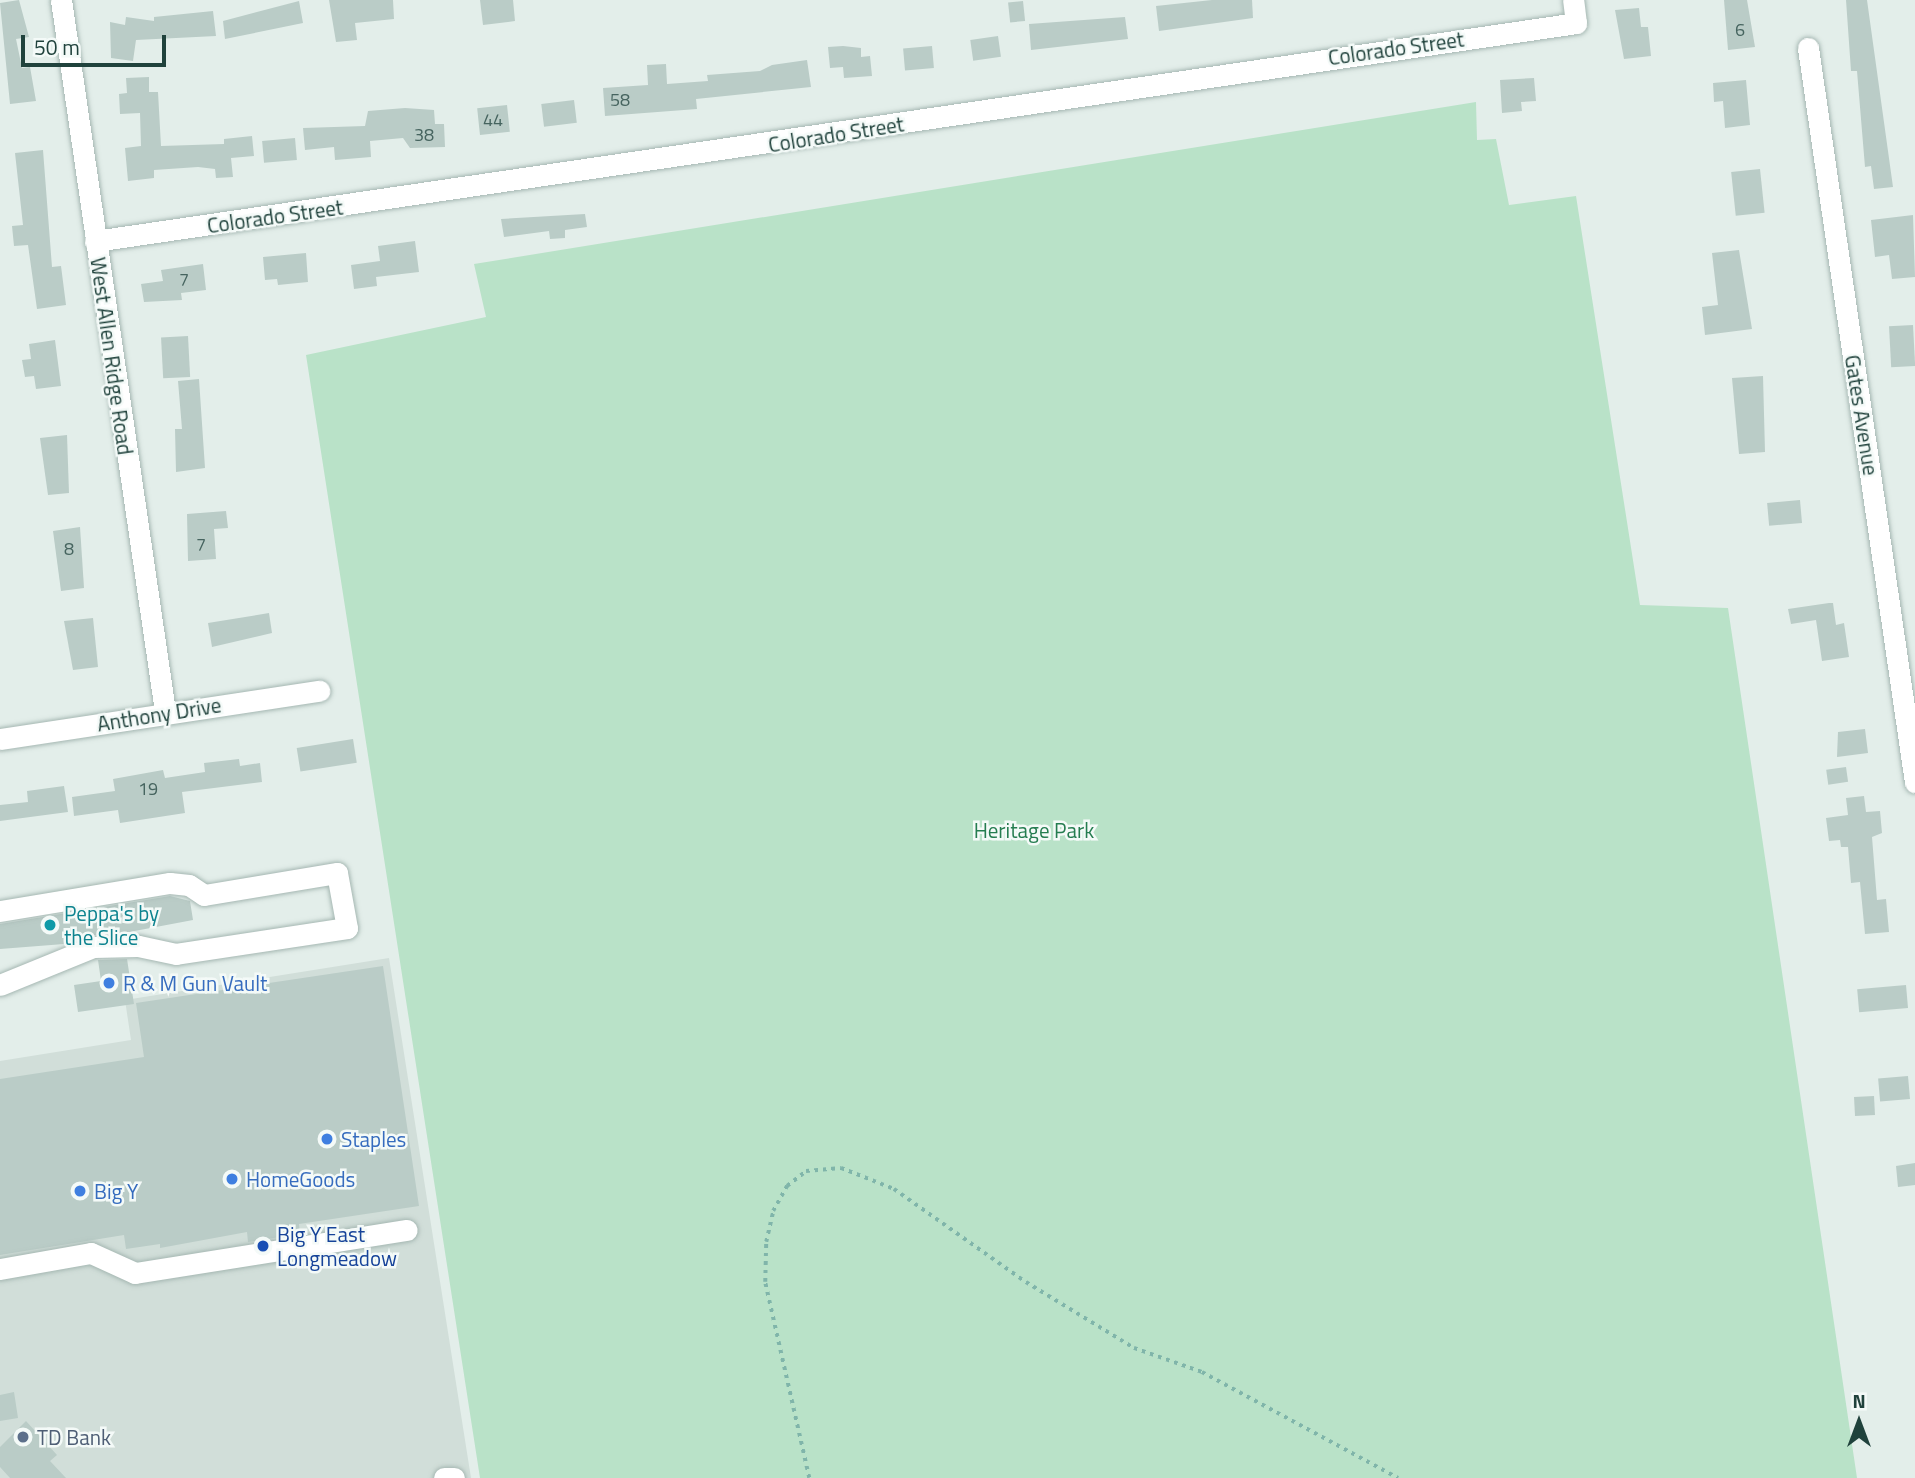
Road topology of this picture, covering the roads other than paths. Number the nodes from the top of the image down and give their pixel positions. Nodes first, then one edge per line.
1 (61, 0) edge
2 (1573, 0) edge
3 (1808, 48) dead end
4 (95, 242) junction
5 (319, 691) dead end
6 (164, 712) junction
7 (0, 739) edge
8 (1915, 782) edge
9 (0, 911) edge
10 (0, 985) edge
11 (407, 1230) dead end
12 (0, 1269) edge
13 (444, 1478) edge
14 (454, 1478) edge

1 - 4 street, West Allen Ridge Road
2 - 4 street, Colorado Street
3 - 8 street, Gates Avenue
4 - 6 street, West Allen Ridge Road
5 - 6 street, Anthony Drive
6 - 7 street, Anthony Drive
9 - 10 street
11 - 12 street
13 - 14 street

